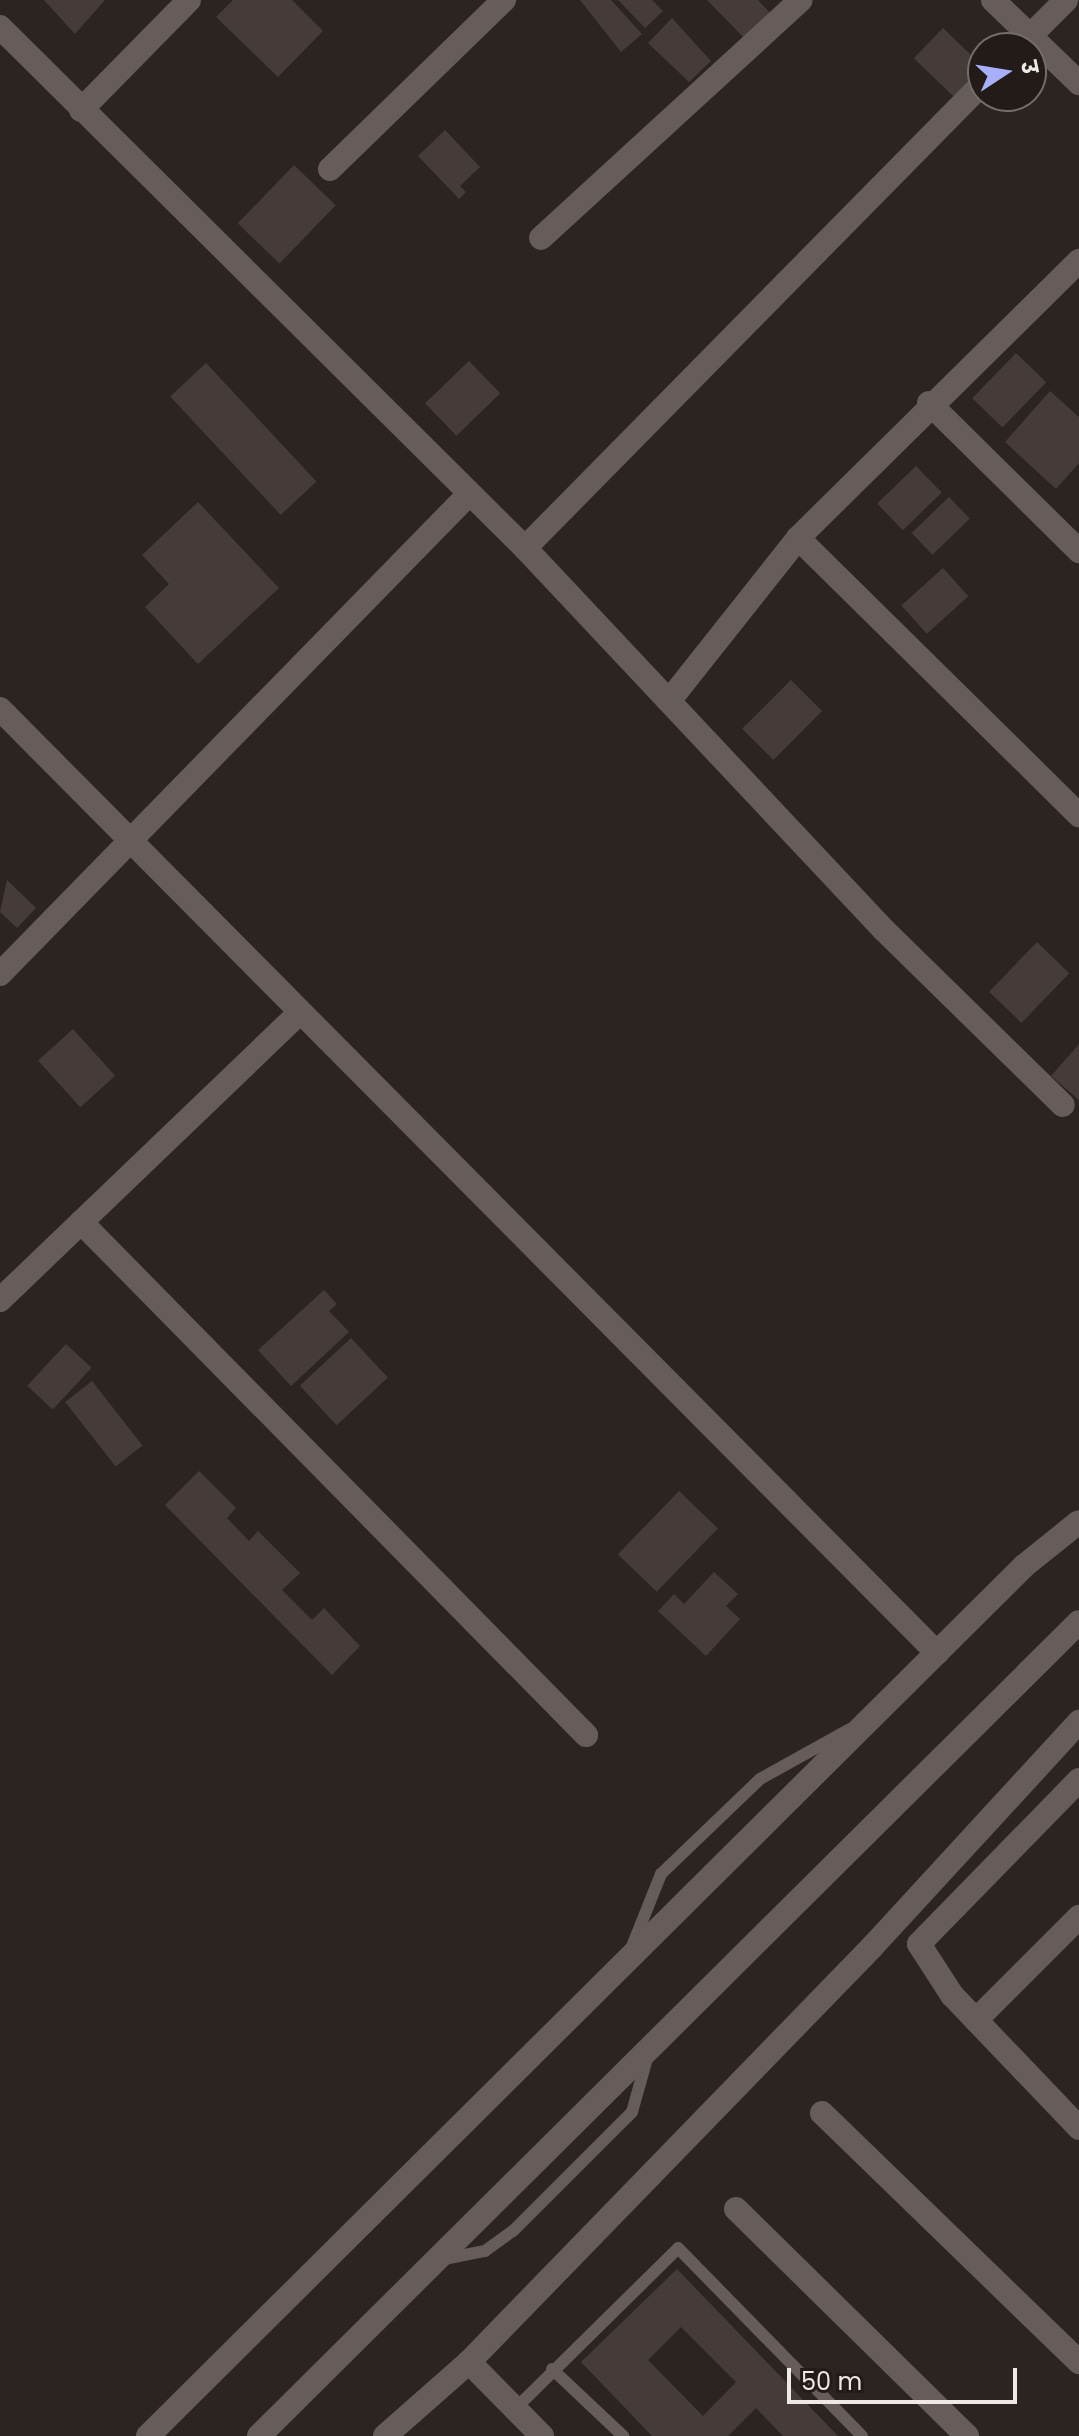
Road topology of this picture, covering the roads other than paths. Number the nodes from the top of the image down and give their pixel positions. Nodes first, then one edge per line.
1 (189, 0) edge
2 (504, 0) edge
3 (801, 0) edge
4 (993, 0) edge
5 (1066, 0) edge
6 (0, 27) edge
7 (1017, 32) edge
8 (1034, 32) edge
9 (1047, 59) edge
10 (1079, 83) edge
11 (967, 99) edge
12 (81, 110) junction
13 (330, 169) dead end
14 (541, 238) dead end
15 (1075, 272) edge
16 (929, 403) junction
17 (469, 494) junction
18 (798, 538) junction
19 (525, 548) junction
20 (1079, 551) edge
21 (669, 701) junction
22 (0, 709) edge
23 (1079, 815) edge
24 (126, 837) junction
25 (0, 974) edge
26 (300, 1012) junction
27 (1063, 1105) dead end
28 (81, 1222) junction
29 (0, 1300) edge
30 (1079, 1522) edge
31 (1079, 1622) edge
32 (937, 1653) junction
33 (868, 1721) junction
34 (1079, 1722) edge
35 (586, 1735) dead end
36 (1079, 1780) edge
37 (1079, 1917) edge
38 (628, 1959) junction
39 (976, 2020) junction
40 (649, 2048) junction
41 (822, 2113) dead end
42 (1079, 2128) edge
43 (736, 2209) dead end
44 (436, 2260) junction
45 (469, 2362) junction
46 (1079, 2362) edge
47 (552, 2369) junction
48 (515, 2409) junction
49 (148, 2436) edge
50 (259, 2436) edge
51 (385, 2436) edge
52 (542, 2436) edge
53 (623, 2436) edge
54 (862, 2436) edge
55 (967, 2436) edge

1 - 12 street
2 - 13 street
3 - 14 street
4 - 7 street
5 - 8 street
6 - 12 street
9 - 10 street
11 - 19 street
12 - 17 street
15 - 16 street
16 - 18 street
16 - 20 street
17 - 19 street
17 - 24 street
18 - 21 street
18 - 23 street
19 - 21 street
21 - 27 street
22 - 24 street
24 - 25 street
24 - 26 street
26 - 28 street
26 - 32 street
28 - 29 street
28 - 35 street
30 - 32 street
31 - 40 street
32 - 33 street
33 - 38 street
33 - 38 lane
34 - 45 street
36 - 39 street
37 - 39 street
38 - 49 street
39 - 42 street
40 - 44 street
40 - 44 lane
41 - 46 street
43 - 55 street
44 - 50 street
45 - 48 street
45 - 51 street
47 - 48 lane
47 - 53 lane
47 - 54 lane
48 - 52 street

